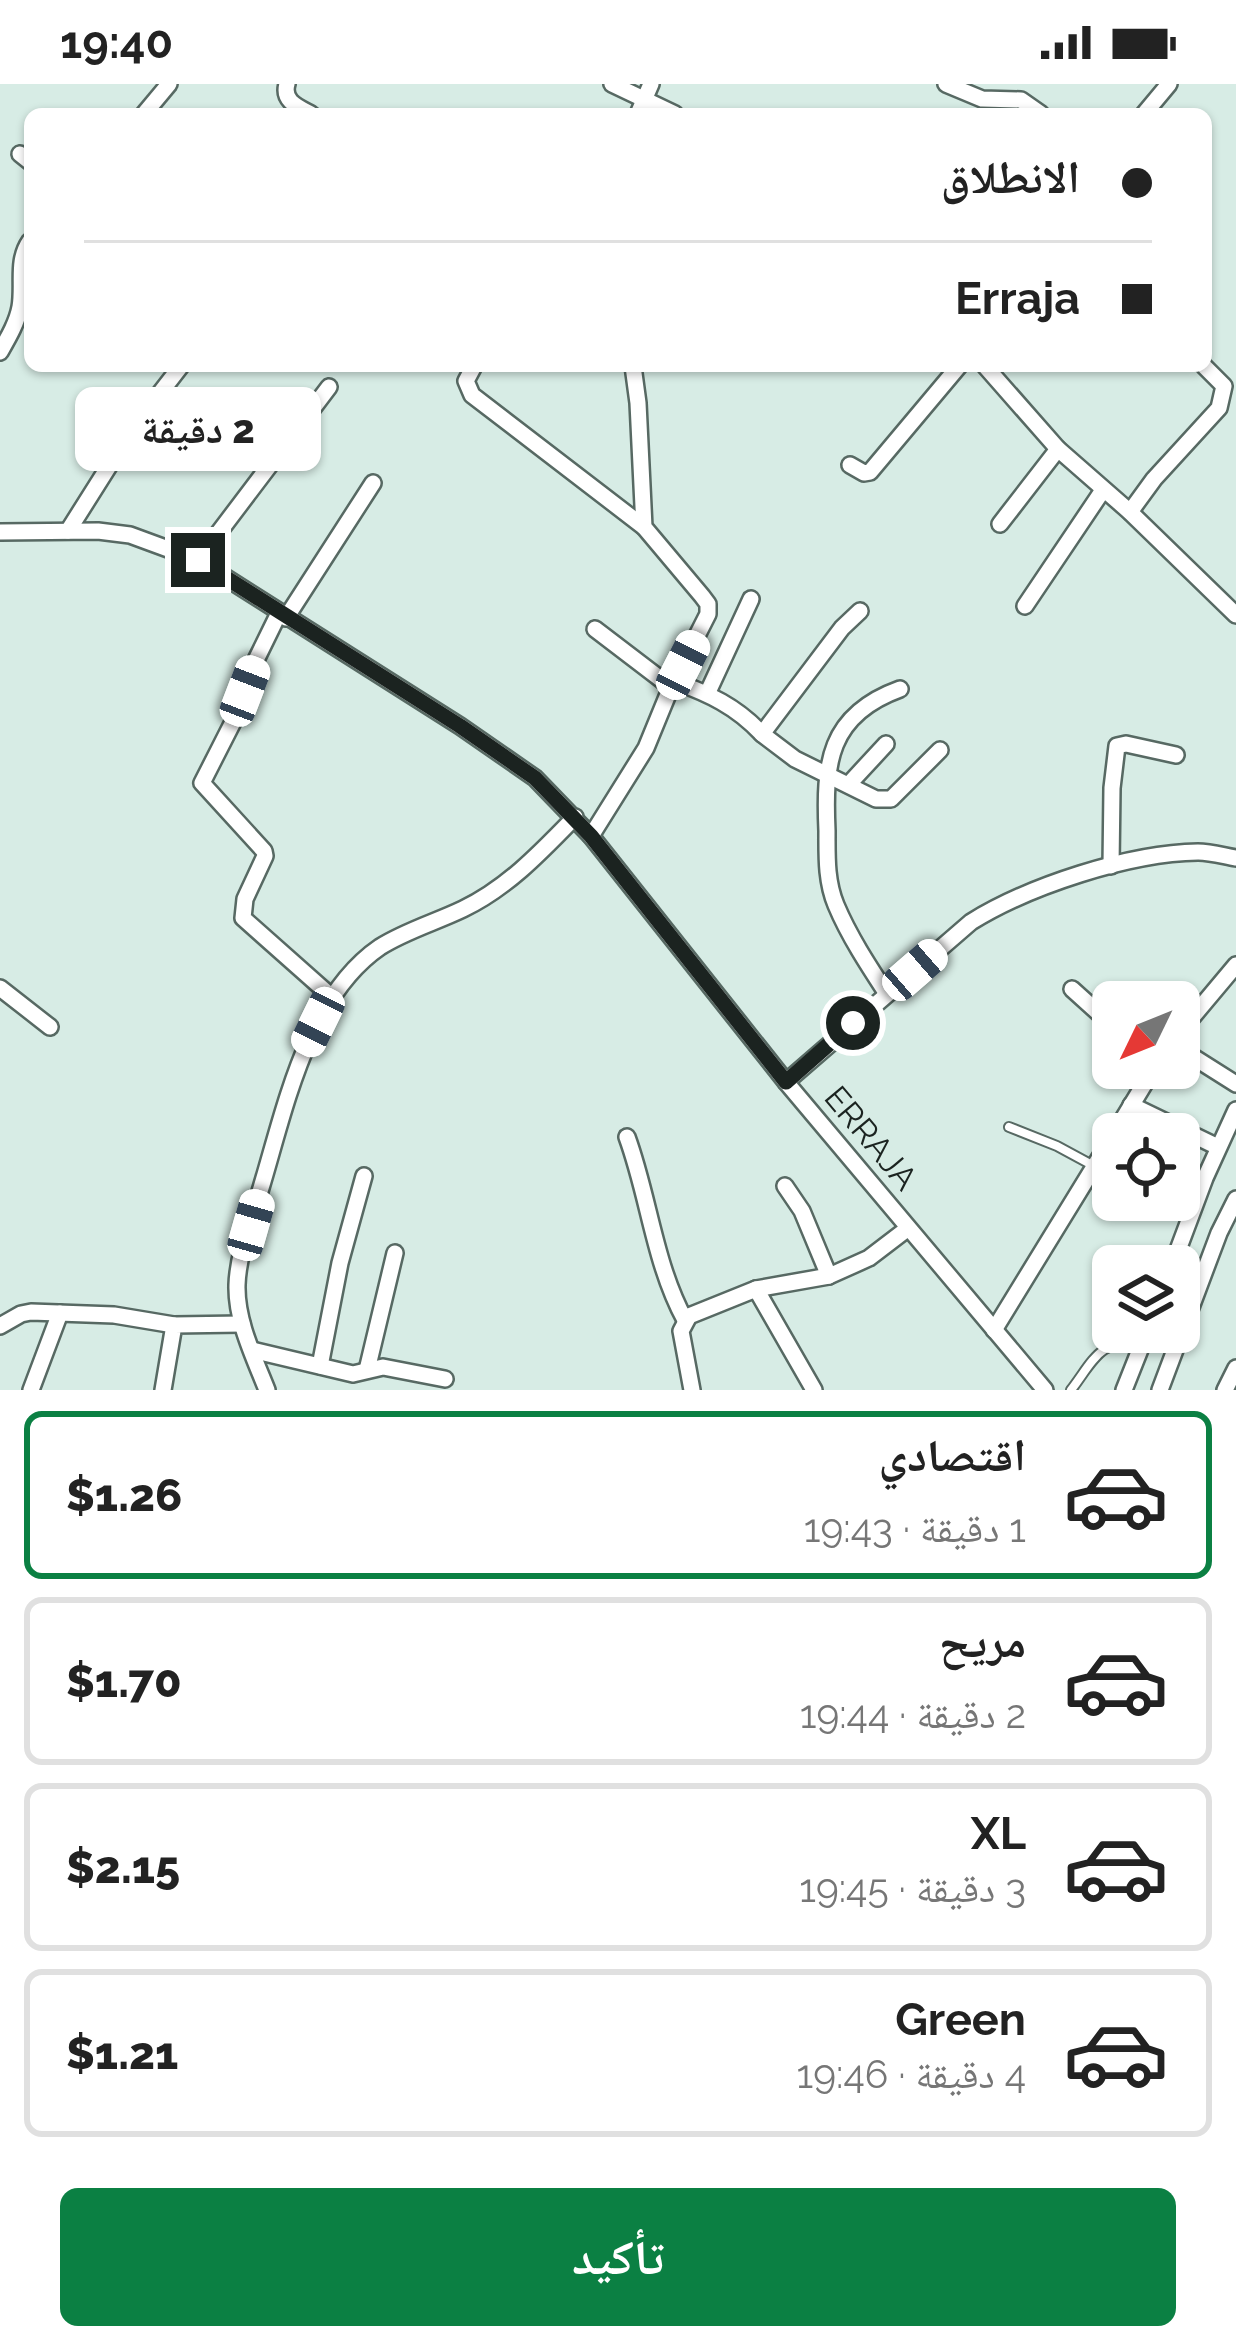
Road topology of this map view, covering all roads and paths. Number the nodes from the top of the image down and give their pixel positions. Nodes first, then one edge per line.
1 (169, 84) edge
2 (287, 84) edge
3 (613, 84) edge
4 (946, 84) edge
5 (1169, 84) edge
6 (645, 99) edge
7 (149, 108) edge
8 (302, 108) edge
9 (1032, 108) edge
10 (1149, 108) edge
11 (24, 252) edge
12 (0, 352) edge
13 (176, 372) edge
14 (471, 372) edge
15 (634, 372) edge
16 (954, 372) edge
17 (990, 372) edge
18 (1210, 372) edge
19 (329, 387) dead end
20 (1058, 449) junction
21 (850, 465) dead end
22 (373, 482) dead end
23 (1103, 490) junction
24 (1130, 512) junction
25 (1000, 524) dead end
26 (644, 527) junction
27 (68, 531) junction
28 (0, 532) edge
29 (198, 560) junction
30 (751, 599) dead end
31 (1025, 607) dead end
32 (860, 610) dead end
33 (283, 615) junction
34 (1236, 615) edge
35 (595, 629) dead end
36 (673, 684) junction
37 (900, 689) dead end
38 (708, 692) junction
39 (762, 734) junction
40 (886, 744) dead end
41 (940, 750) dead end
42 (1176, 755) dead end
43 (826, 776) junction
44 (849, 784) junction
45 (575, 818) junction
46 (591, 836) junction
47 (1236, 858) edge
48 (1111, 866) junction
49 (1235, 970) edge
50 (0, 988) edge
51 (1072, 988) dead end
52 (886, 994) junction
53 (332, 998) junction
54 (1092, 1007) edge
55 (1200, 1009) edge
56 (50, 1027) dead end
57 (1200, 1061) edge
58 (786, 1082) junction
59 (1236, 1084) edge
60 (1141, 1089) edge
61 (1131, 1105) junction
62 (1236, 1110) edge
63 (1126, 1113) edge
64 (1009, 1127) dead end
65 (627, 1137) dead end
66 (1218, 1147) junction
67 (1092, 1165) edge
68 (1092, 1172) edge
69 (364, 1176) dead end
70 (785, 1186) dead end
71 (1200, 1190) edge
72 (1236, 1199) edge
73 (1194, 1221) edge
74 (907, 1228) junction
75 (1219, 1233) junction
76 (395, 1253) dead end
77 (829, 1276) junction
78 (756, 1289) junction
79 (61, 1313) junction
80 (685, 1320) junction
81 (242, 1324) junction
82 (174, 1325) junction
83 (0, 1326) edge
84 (994, 1330) junction
85 (252, 1350) junction
86 (1103, 1353) edge
87 (1139, 1353) edge
88 (320, 1366) junction
89 (1236, 1368) edge
90 (367, 1370) junction
91 (445, 1379) dead end
92 (31, 1390) edge
93 (163, 1390) edge
94 (267, 1390) edge
95 (692, 1390) edge
96 (814, 1390) edge
97 (1045, 1390) edge
98 (1071, 1390) edge
99 (1124, 1390) edge
100 (1160, 1390) edge
101 (1225, 1390) edge

1 - 7 street
2 - 8 street
3 - 6 street
4 - 9 street
5 - 10 street
11 - 12 street
13 - 27 street
14 - 26 street
15 - 26 street
16 - 21 street
17 - 20 street
18 - 24 street
19 - 29 street
20 - 23 street
20 - 25 street
22 - 33 street
23 - 24 street
23 - 31 street
24 - 34 street
26 - 36 street
27 - 28 street, ERRAJA
27 - 29 street, ERRAJA
29 - 33 street, ERRAJA
30 - 38 street
32 - 39 street
33 - 45 street, ERRAJA
33 - 53 street
35 - 36 street
36 - 38 street
36 - 46 street
37 - 43 street
38 - 39 street
39 - 43 street
40 - 44 street
41 - 44 street
42 - 48 street
43 - 44 street
43 - 52 street
45 - 46 street, ERRAJA
45 - 53 street
46 - 58 street, ERRAJA
47 - 48 street
48 - 52 street
49 - 55 street
50 - 56 street
51 - 54 street
52 - 58 street
53 - 81 street
57 - 59 street
58 - 74 street, ERRAJA
60 - 61 street
61 - 63 street
61 - 66 street
62 - 66 street
64 - 67 lane
65 - 80 street
66 - 71 street
68 - 84 street
69 - 88 street
70 - 77 street
72 - 75 street
73 - 75 street
74 - 77 street
74 - 84 street, ERRAJA
75 - 100 street
76 - 90 street
77 - 78 street
78 - 80 street
78 - 96 street
79 - 82 street
79 - 83 street
79 - 92 street
80 - 95 street
81 - 82 street
81 - 85 street
82 - 93 street
84 - 97 street, ERRAJA
85 - 88 street
85 - 94 street
86 - 98 lane
87 - 99 street
88 - 90 street
89 - 101 street
90 - 91 street

